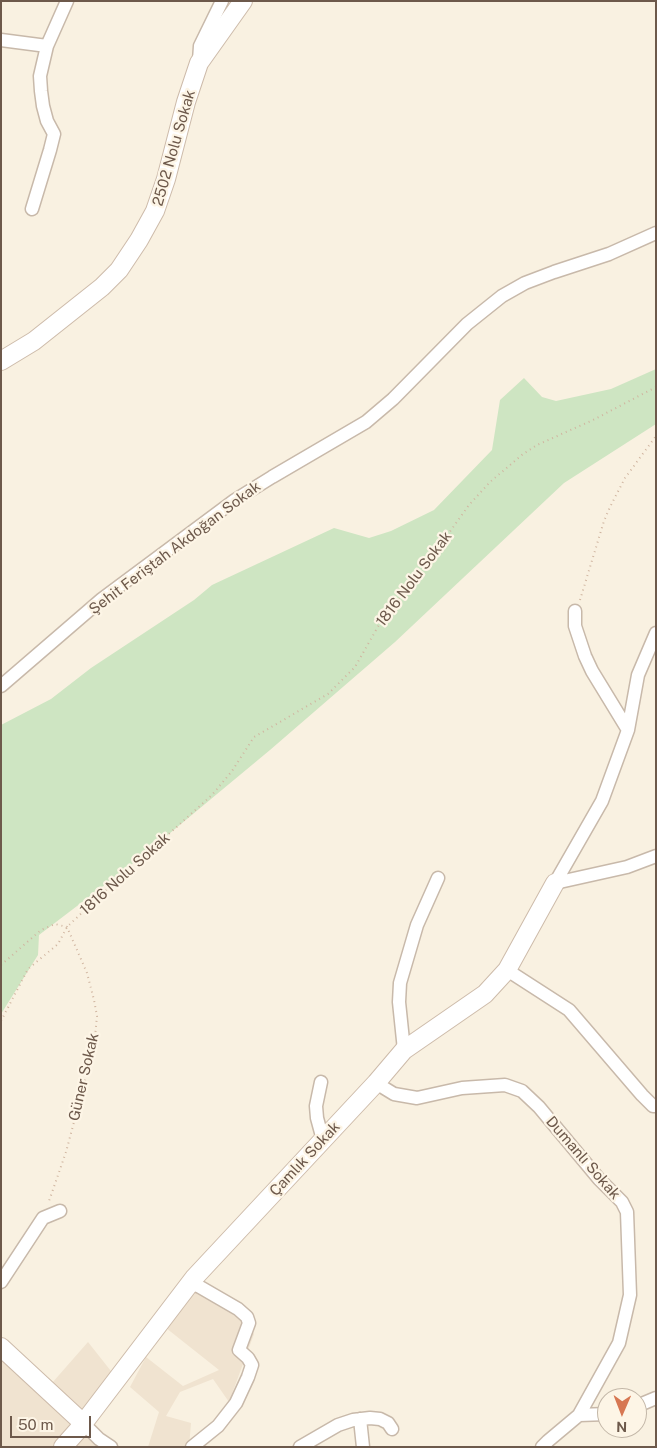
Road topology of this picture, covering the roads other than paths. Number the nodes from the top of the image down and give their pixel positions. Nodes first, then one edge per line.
1 (67, 1) edge
2 (222, 1) edge
3 (243, 1) edge
4 (1, 40) edge
5 (47, 46) junction
6 (199, 63) junction
7 (32, 209) dead end
8 (656, 233) edge
9 (1, 361) edge
10 (575, 611) road end
11 (656, 633) edge
12 (1, 686) edge
13 (628, 730) junction
14 (656, 856) edge
15 (438, 878) dead end
16 (555, 883) junction
17 (507, 970) junction
18 (404, 1050) junction
19 (321, 1082) dead end
20 (376, 1083) junction
21 (656, 1106) edge
22 (323, 1140) junction
23 (60, 1211) dead end
24 (1, 1282) edge
25 (190, 1283) junction
26 (1, 1347) edge
27 (597, 1414) edge
28 (579, 1415) junction
29 (360, 1419) junction
30 (83, 1423) junction
31 (392, 1430) dead end
32 (63, 1447) edge
33 (111, 1447) edge
34 (192, 1447) edge
35 (300, 1447) edge
36 (363, 1447) edge
37 (542, 1447) edge

1 - 5 street
2 - 6 street
3 - 6 street, 2502 Nolu Sokak
4 - 5 street
5 - 7 street
6 - 9 street, 2502 Nolu Sokak
8 - 12 street, Şehit Feriştah Akdoğan Sokak
10 - 13 street
11 - 13 street
13 - 16 street
14 - 16 street
15 - 18 street
16 - 17 street, Çamlık Sokak
17 - 18 street, Çamlık Sokak
17 - 21 street
18 - 20 street, Çamlık Sokak
19 - 22 street
20 - 22 street, Çamlık Sokak
20 - 28 street, Dumanlı Sokak
22 - 25 street, Çamlık Sokak
23 - 24 street
25 - 30 street, Çamlık Sokak
25 - 34 street
26 - 30 street
27 - 28 street
28 - 37 street, Dumanlı Sokak
29 - 31 street
29 - 35 street
29 - 36 street
30 - 32 street, Çamlık Sokak
30 - 33 street

